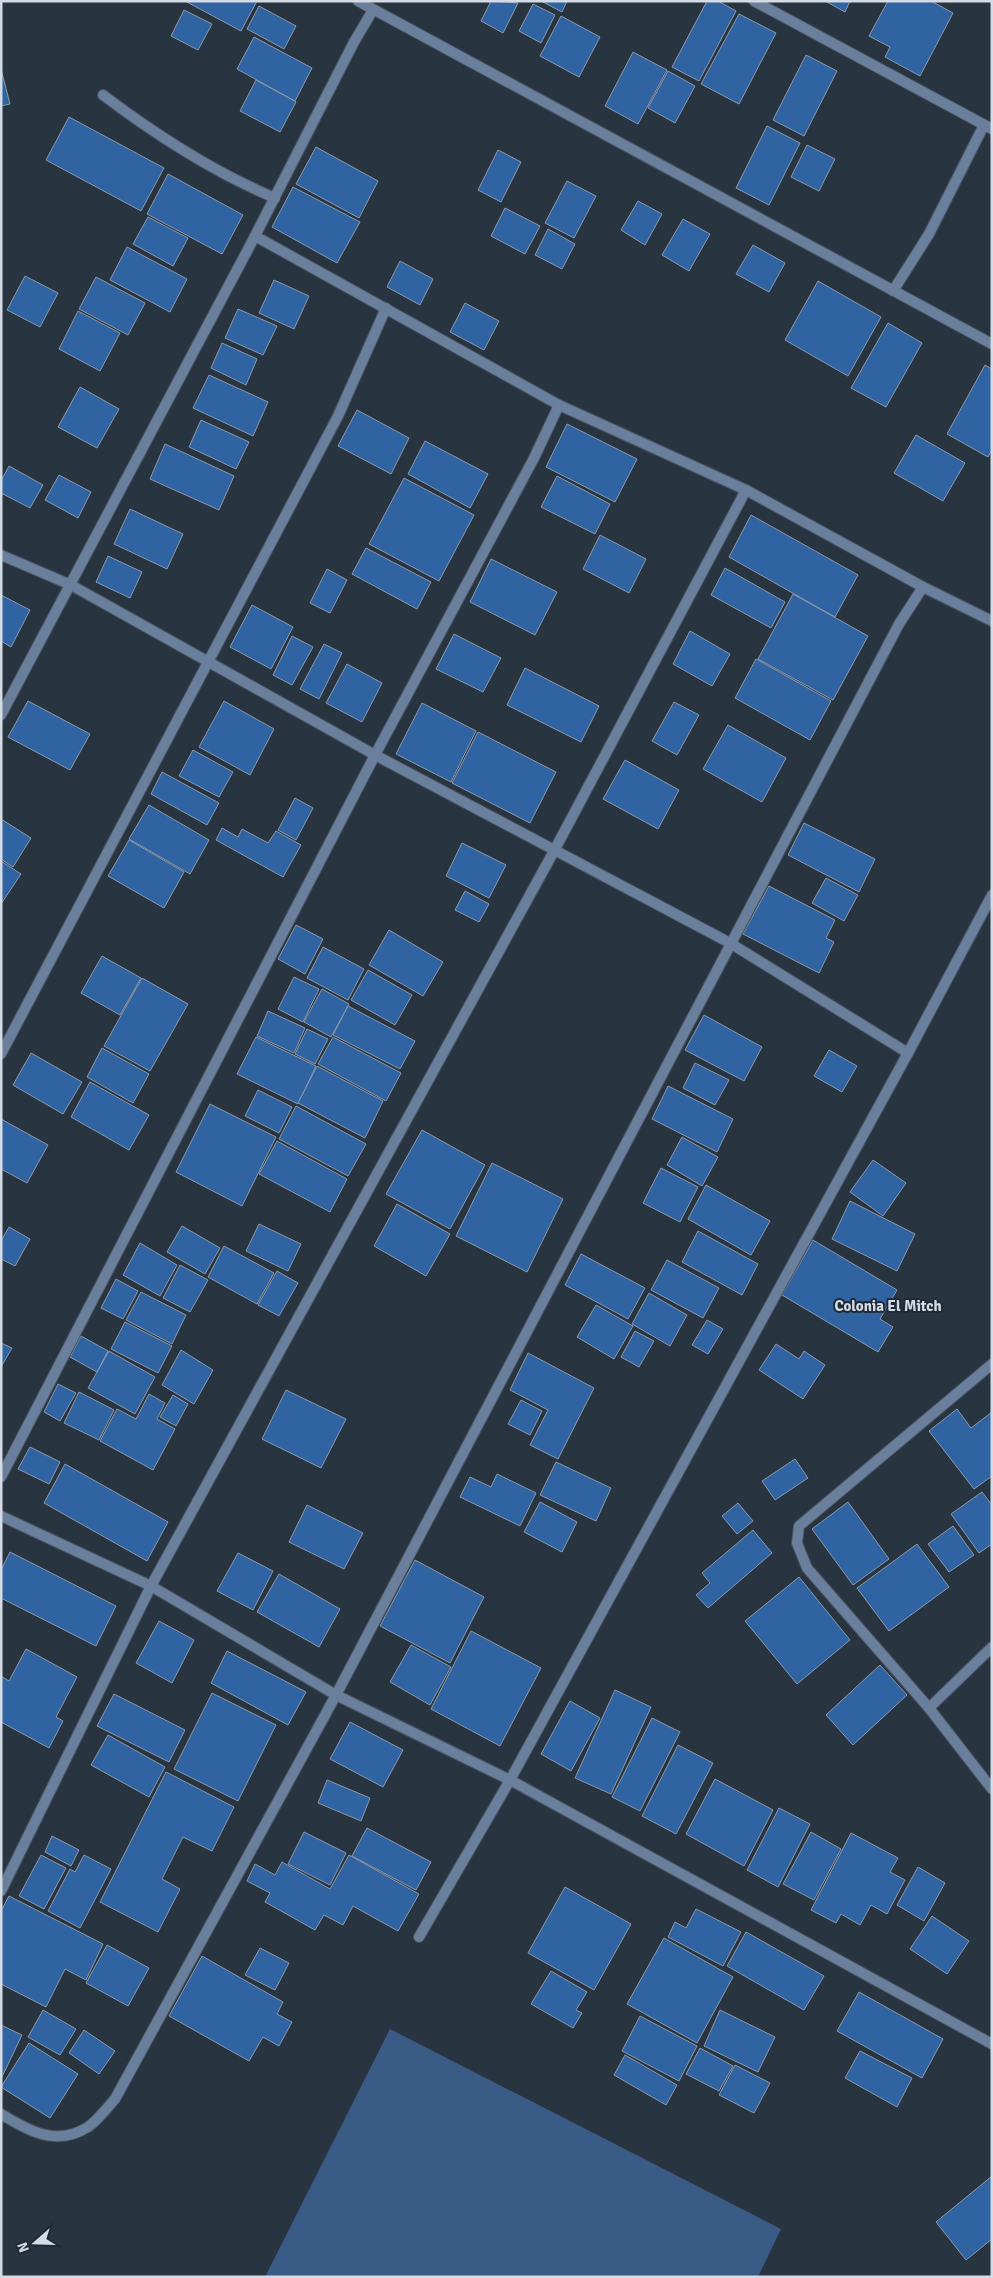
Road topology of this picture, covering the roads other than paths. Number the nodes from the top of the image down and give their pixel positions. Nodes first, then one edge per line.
1 (358, 1) edge
2 (754, 1) edge
3 (374, 10) junction
4 (102, 95) dead end
5 (988, 127) edge
6 (275, 198) junction
7 (255, 236) junction
8 (893, 290) junction
9 (386, 308) junction
10 (992, 344) edge
11 (559, 405) junction
12 (746, 490) junction
13 (1, 555) edge
14 (70, 585) junction
15 (923, 587) junction
16 (992, 621) edge
17 (208, 660) junction
18 (1, 715) edge
19 (375, 755) junction
20 (554, 851) junction
21 (992, 895) edge
22 (730, 943) junction
23 (908, 1053) junction
24 (1, 1054) edge
25 (992, 1364) edge
26 (1, 1477) edge
27 (1, 1516) edge
28 (151, 1586) junction
29 (992, 1647) edge
30 (336, 1695) junction
31 (929, 1708) junction
32 (510, 1780) junction
33 (992, 1789) edge
34 (1, 1891) edge
35 (419, 1937) dead end
36 (992, 2044) edge
37 (1, 2114) edge

1 - 3 street
2 - 5 street
3 - 6 street
3 - 8 street
4 - 6 street
5 - 8 street
6 - 7 street
7 - 9 street
7 - 14 street
8 - 10 street
9 - 11 street
9 - 17 street
11 - 12 street
11 - 19 street
12 - 15 street
12 - 20 street
13 - 14 street
14 - 17 street
14 - 18 street
15 - 16 street
15 - 22 street
17 - 19 street
17 - 24 street
19 - 20 street
19 - 26 street
20 - 22 street
20 - 28 street
21 - 23 street
22 - 23 street
22 - 30 street
23 - 32 street
25 - 31 street
27 - 28 street
28 - 30 street
28 - 34 street
29 - 31 street
30 - 32 street
30 - 37 street
31 - 33 street
32 - 35 street
32 - 36 street

